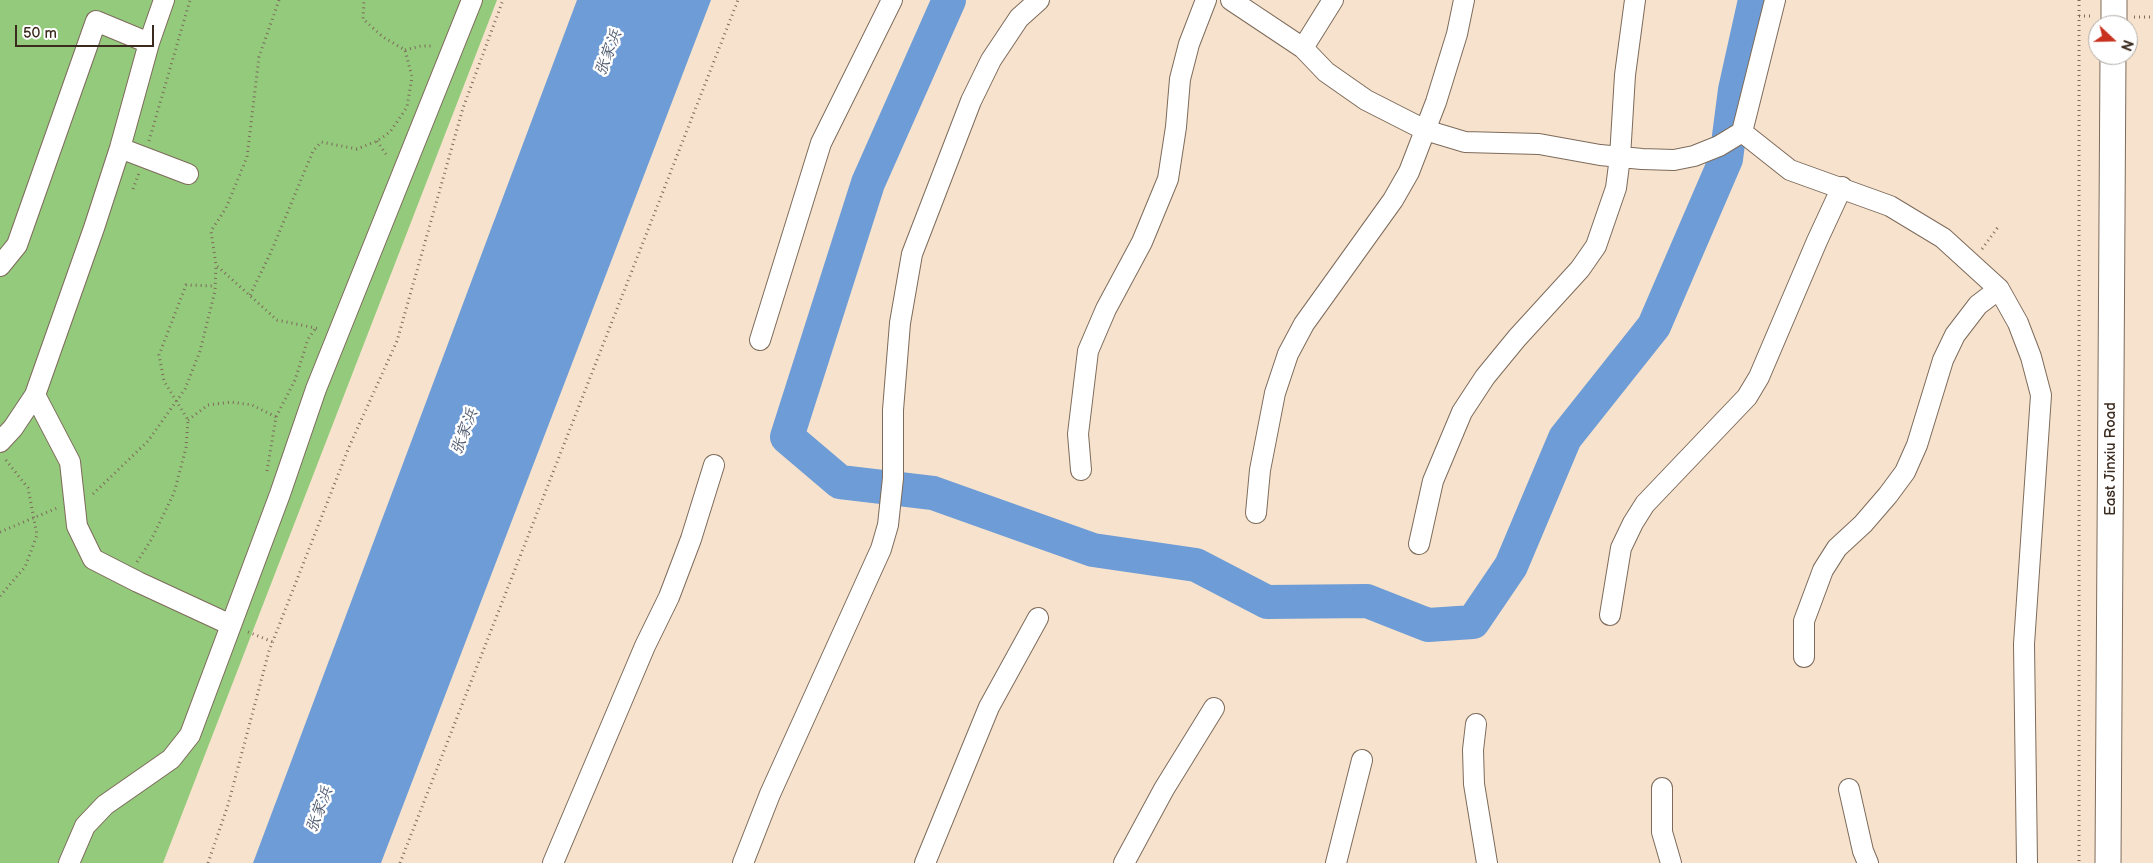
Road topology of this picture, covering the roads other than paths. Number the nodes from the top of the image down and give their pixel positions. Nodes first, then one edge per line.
1 (164, 0) edge
2 (472, 0) edge
3 (892, 0) edge
4 (1038, 0) edge
5 (1206, 0) edge
6 (1231, 0) edge
7 (1333, 0) edge
8 (1464, 0) edge
9 (1635, 0) edge
10 (1775, 0) edge
11 (2114, 0) edge
12 (2114, 15) edge
13 (149, 43) junction
14 (1303, 48) junction
15 (2113, 65) edge
16 (1425, 130) junction
17 (1731, 139) junction
18 (120, 148) junction
19 (1620, 157) junction
20 (188, 174) dead end
21 (1842, 187) junction
22 (0, 266) edge
23 (1999, 289) junction
24 (760, 340) dead end
25 (35, 395) junction
26 (0, 442) edge
27 (714, 466) dead end
28 (1081, 470) dead end
29 (1256, 513) dead end
30 (1419, 544) dead end
31 (1610, 615) dead end
32 (1038, 618) dead end
33 (231, 625) junction
34 (1804, 657) dead end
35 (1214, 708) dead end
36 (1476, 724) dead end
37 (1362, 760) dead end
38 (1662, 788) dead end
39 (1848, 789) dead end
40 (69, 863) edge
41 (553, 863) edge
42 (743, 863) edge
43 (925, 863) edge
44 (1124, 863) edge
45 (1336, 863) edge
46 (1488, 863) edge
47 (1671, 863) edge
48 (1868, 863) edge
49 (2027, 863) edge
50 (2108, 863) edge

1 - 13 lane
2 - 33 lane
3 - 24 lane
4 - 42 lane
5 - 28 lane
6 - 14 lane
7 - 14 lane
8 - 16 lane
9 - 19 lane
10 - 17 lane
11 - 12 main road
13 - 18 lane
13 - 22 lane
14 - 16 lane
15 - 50 main road, East Jinxiu Road
16 - 19 lane
16 - 29 lane
17 - 19 lane
17 - 21 lane
18 - 20 lane
18 - 25 lane
19 - 30 lane
21 - 23 lane
21 - 31 lane
23 - 34 lane
23 - 49 lane
25 - 26 lane
25 - 33 lane
27 - 41 lane
32 - 43 lane
33 - 40 lane
35 - 44 lane
36 - 46 lane
37 - 45 lane
38 - 47 lane
39 - 48 lane

